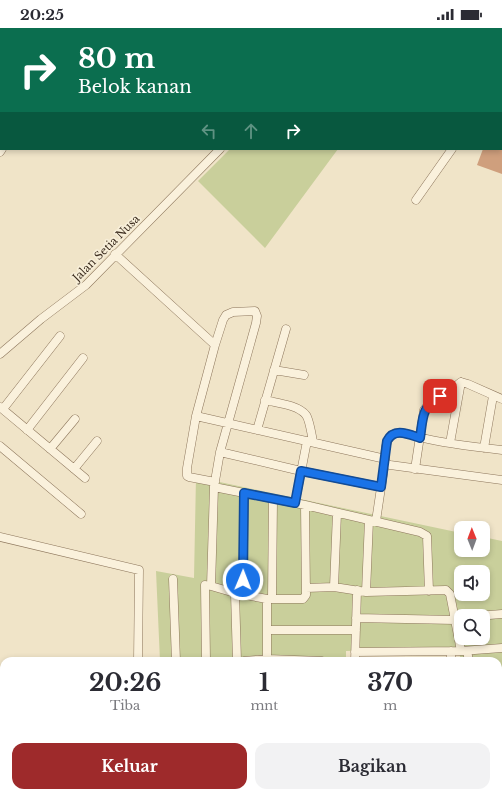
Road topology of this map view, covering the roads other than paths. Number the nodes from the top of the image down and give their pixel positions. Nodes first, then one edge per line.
1 (219, 150) edge
2 (451, 150) edge
3 (416, 200) dead end
4 (115, 254) junction
5 (286, 329) dead end
6 (60, 336) dead end
7 (215, 345) junction
8 (0, 352) edge
9 (83, 358) dead end
10 (274, 370) junction
11 (304, 375) dead end
12 (461, 382) junction
13 (493, 396) junction
14 (502, 399) edge
15 (265, 400) junction
16 (1, 408) edge
17 (196, 416) junction
18 (74, 419) dead end
19 (228, 422) junction
20 (27, 430) junction
21 (257, 430) junction
22 (420, 438) junction
23 (97, 441) dead end
24 (310, 441) junction
25 (450, 443) junction
26 (0, 446) edge
27 (484, 448) junction
28 (50, 449) junction
29 (502, 450) edge
30 (220, 452) junction
31 (385, 461) junction
32 (74, 469) junction
33 (415, 469) junction
34 (301, 471) junction
35 (85, 478) dead end
36 (502, 480) edge
37 (214, 484) junction
38 (381, 487) junction
39 (244, 493) junction
40 (272, 499) junction
41 (295, 503) junction
42 (305, 505) junction
43 (337, 512) junction
44 (81, 514) dead end
45 (373, 521) junction
46 (0, 537) edge
47 (173, 579) dead end
48 (205, 585) dead end
49 (334, 587) junction
50 (306, 588) junction
51 (357, 590) junction
52 (429, 591) junction
53 (366, 592) junction
54 (239, 594) junction
55 (270, 599) junction
56 (502, 614) edge
57 (454, 615) edge
58 (490, 615) edge
59 (356, 618) junction
60 (454, 620) edge
61 (267, 630) junction
62 (356, 630) junction
63 (462, 645) edge
64 (502, 648) edge
65 (451, 651) junction
66 (464, 651) junction
67 (355, 652) junction
68 (138, 657) edge
69 (176, 657) edge
70 (206, 657) edge
71 (237, 657) edge
72 (268, 657) edge
73 (355, 657) edge
74 (451, 657) edge
75 (467, 657) edge

1 - 4 street, Jalan Setia Nusa
2 - 3 street
4 - 7 street
4 - 8 street, Jalan Setia Nusa
5 - 10 street
6 - 16 street
7 - 17 street
7 - 19 street
9 - 20 street
10 - 11 street
10 - 15 street
12 - 13 street
12 - 22 street
12 - 25 street
13 - 14 street
13 - 27 street
15 - 21 street
15 - 24 street
16 - 20 street
17 - 19 street
17 - 37 street
18 - 28 street
19 - 21 street
19 - 30 street
20 - 28 street
21 - 24 street
22 - 25 street
22 - 31 street
22 - 33 street
23 - 32 street
24 - 31 street
24 - 34 street
25 - 27 street
26 - 44 street
27 - 29 street
28 - 32 street
30 - 34 street
30 - 37 street
31 - 33 street
31 - 38 street
32 - 35 street
33 - 36 street
34 - 38 street
34 - 41 street
37 - 39 street
37 - 54 street
38 - 45 street
39 - 40 street
39 - 54 street
40 - 41 street
40 - 55 street
41 - 42 street
42 - 43 street
42 - 50 street
43 - 45 street
43 - 49 street
45 - 52 street
45 - 53 street
46 - 68 street
47 - 69 street
48 - 70 street
49 - 50 street
49 - 51 street
50 - 55 street
51 - 53 street
51 - 59 street
52 - 53 street
52 - 57 street
54 - 55 street
54 - 71 street
55 - 61 street
56 - 58 street
59 - 60 street
59 - 62 street
61 - 62 street
61 - 72 street
62 - 67 street
63 - 66 street
64 - 66 street
65 - 66 street
65 - 67 street
65 - 74 street
66 - 75 street
67 - 73 street

